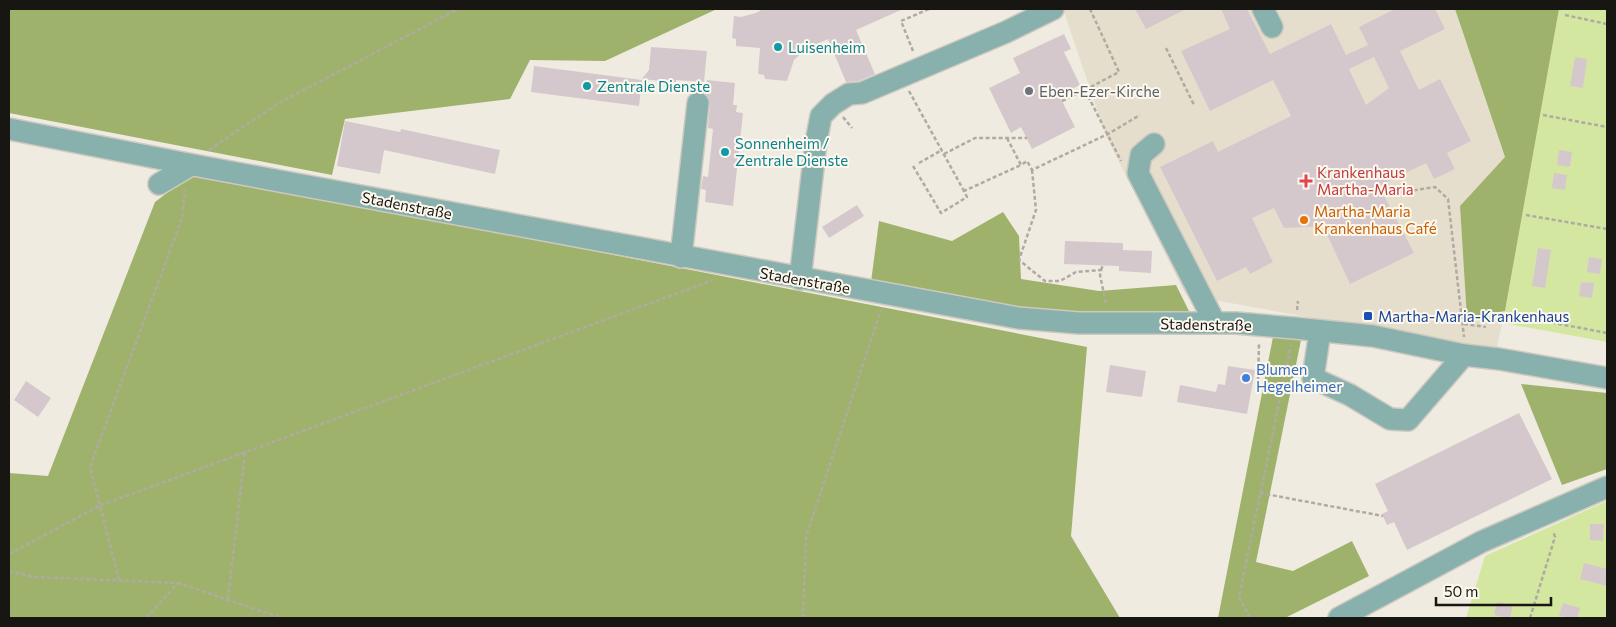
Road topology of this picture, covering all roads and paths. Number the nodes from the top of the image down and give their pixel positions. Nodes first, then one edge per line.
1 (458, 9) edge
2 (929, 9) edge
3 (1053, 9) edge
4 (1090, 9) edge
5 (1565, 16) dead end
6 (1607, 24) edge
7 (1166, 48) dead end
8 (911, 72) junction
9 (1085, 90) dead end
10 (698, 102) dead end
11 (1194, 105) dead end
12 (1140, 115) dead end
13 (1544, 115) dead end
14 (1607, 127) edge
15 (9, 129) edge
16 (1007, 138) junction
17 (1027, 138) dead end
18 (1154, 144) dead end
19 (942, 150) junction
20 (944, 154) junction
21 (919, 163) dead end
22 (189, 165) junction
23 (1021, 165) junction
24 (913, 166) dead end
25 (1032, 170) junction
26 (159, 184) dead end
27 (1383, 186) dead end
28 (964, 191) junction
29 (1526, 215) dead end
30 (1607, 229) edge
31 (681, 257) junction
32 (1103, 265) dead end
33 (1101, 270) junction
34 (716, 279) dead end
35 (800, 279) junction
36 (885, 294) junction
37 (1507, 314) dead end
38 (1121, 322) junction
39 (1215, 324) junction
40 (1464, 324) junction
41 (1486, 327) dead end
42 (1294, 328) junction
43 (1320, 331) junction
44 (1607, 333) edge
45 (1464, 355) junction
46 (1258, 360) dead end
47 (1607, 378) edge
48 (1258, 381) dead end
49 (245, 452) junction
50 (1607, 487) edge
51 (1260, 493) junction
52 (99, 506) junction
53 (1547, 513) junction
54 (1383, 516) dead end
55 (9, 554) edge
56 (9, 571) edge
57 (119, 580) junction
58 (178, 582) junction
59 (228, 599) junction
60 (146, 618) edge
61 (282, 618) edge
62 (803, 618) edge
63 (1250, 618) edge
64 (1339, 618) edge
65 (1530, 618) edge

1 - 22 path
2 - 8 path
3 - 8 street
4 - 9 path
5 - 6 path
7 - 11 path
8 - 19 path
8 - 35 street
10 - 31 street
12 - 25 path
13 - 14 path
15 - 22 street, Stadenstraße
16 - 17 path
16 - 20 path
16 - 23 path
18 - 39 street
19 - 20 path
19 - 21 path
20 - 28 path
22 - 26 street
22 - 31 street, Stadenstraße
22 - 52 path
23 - 25 path
23 - 28 path
24 - 28 path
25 - 33 path
27 - 40 path
29 - 30 path
31 - 35 street, Stadenstraße
32 - 33 path
33 - 38 path
34 - 49 path
35 - 36 street, Stadenstraße
36 - 38 street, Stadenstraße
36 - 62 path
37 - 44 path
38 - 39 street, Stadenstraße
39 - 42 street, Stadenstraße
40 - 41 path
40 - 45 path
42 - 43 street, Stadenstraße
42 - 51 path
43 - 45 street, Stadenstraße
43 - 45 street
45 - 47 street, Stadenstraße
46 - 48 path
49 - 52 path
49 - 59 path
50 - 53 street
51 - 54 path
51 - 63 path
52 - 55 path
52 - 57 path
53 - 64 street
53 - 65 path
56 - 57 path
57 - 58 path
58 - 59 path
58 - 60 path
59 - 61 path

